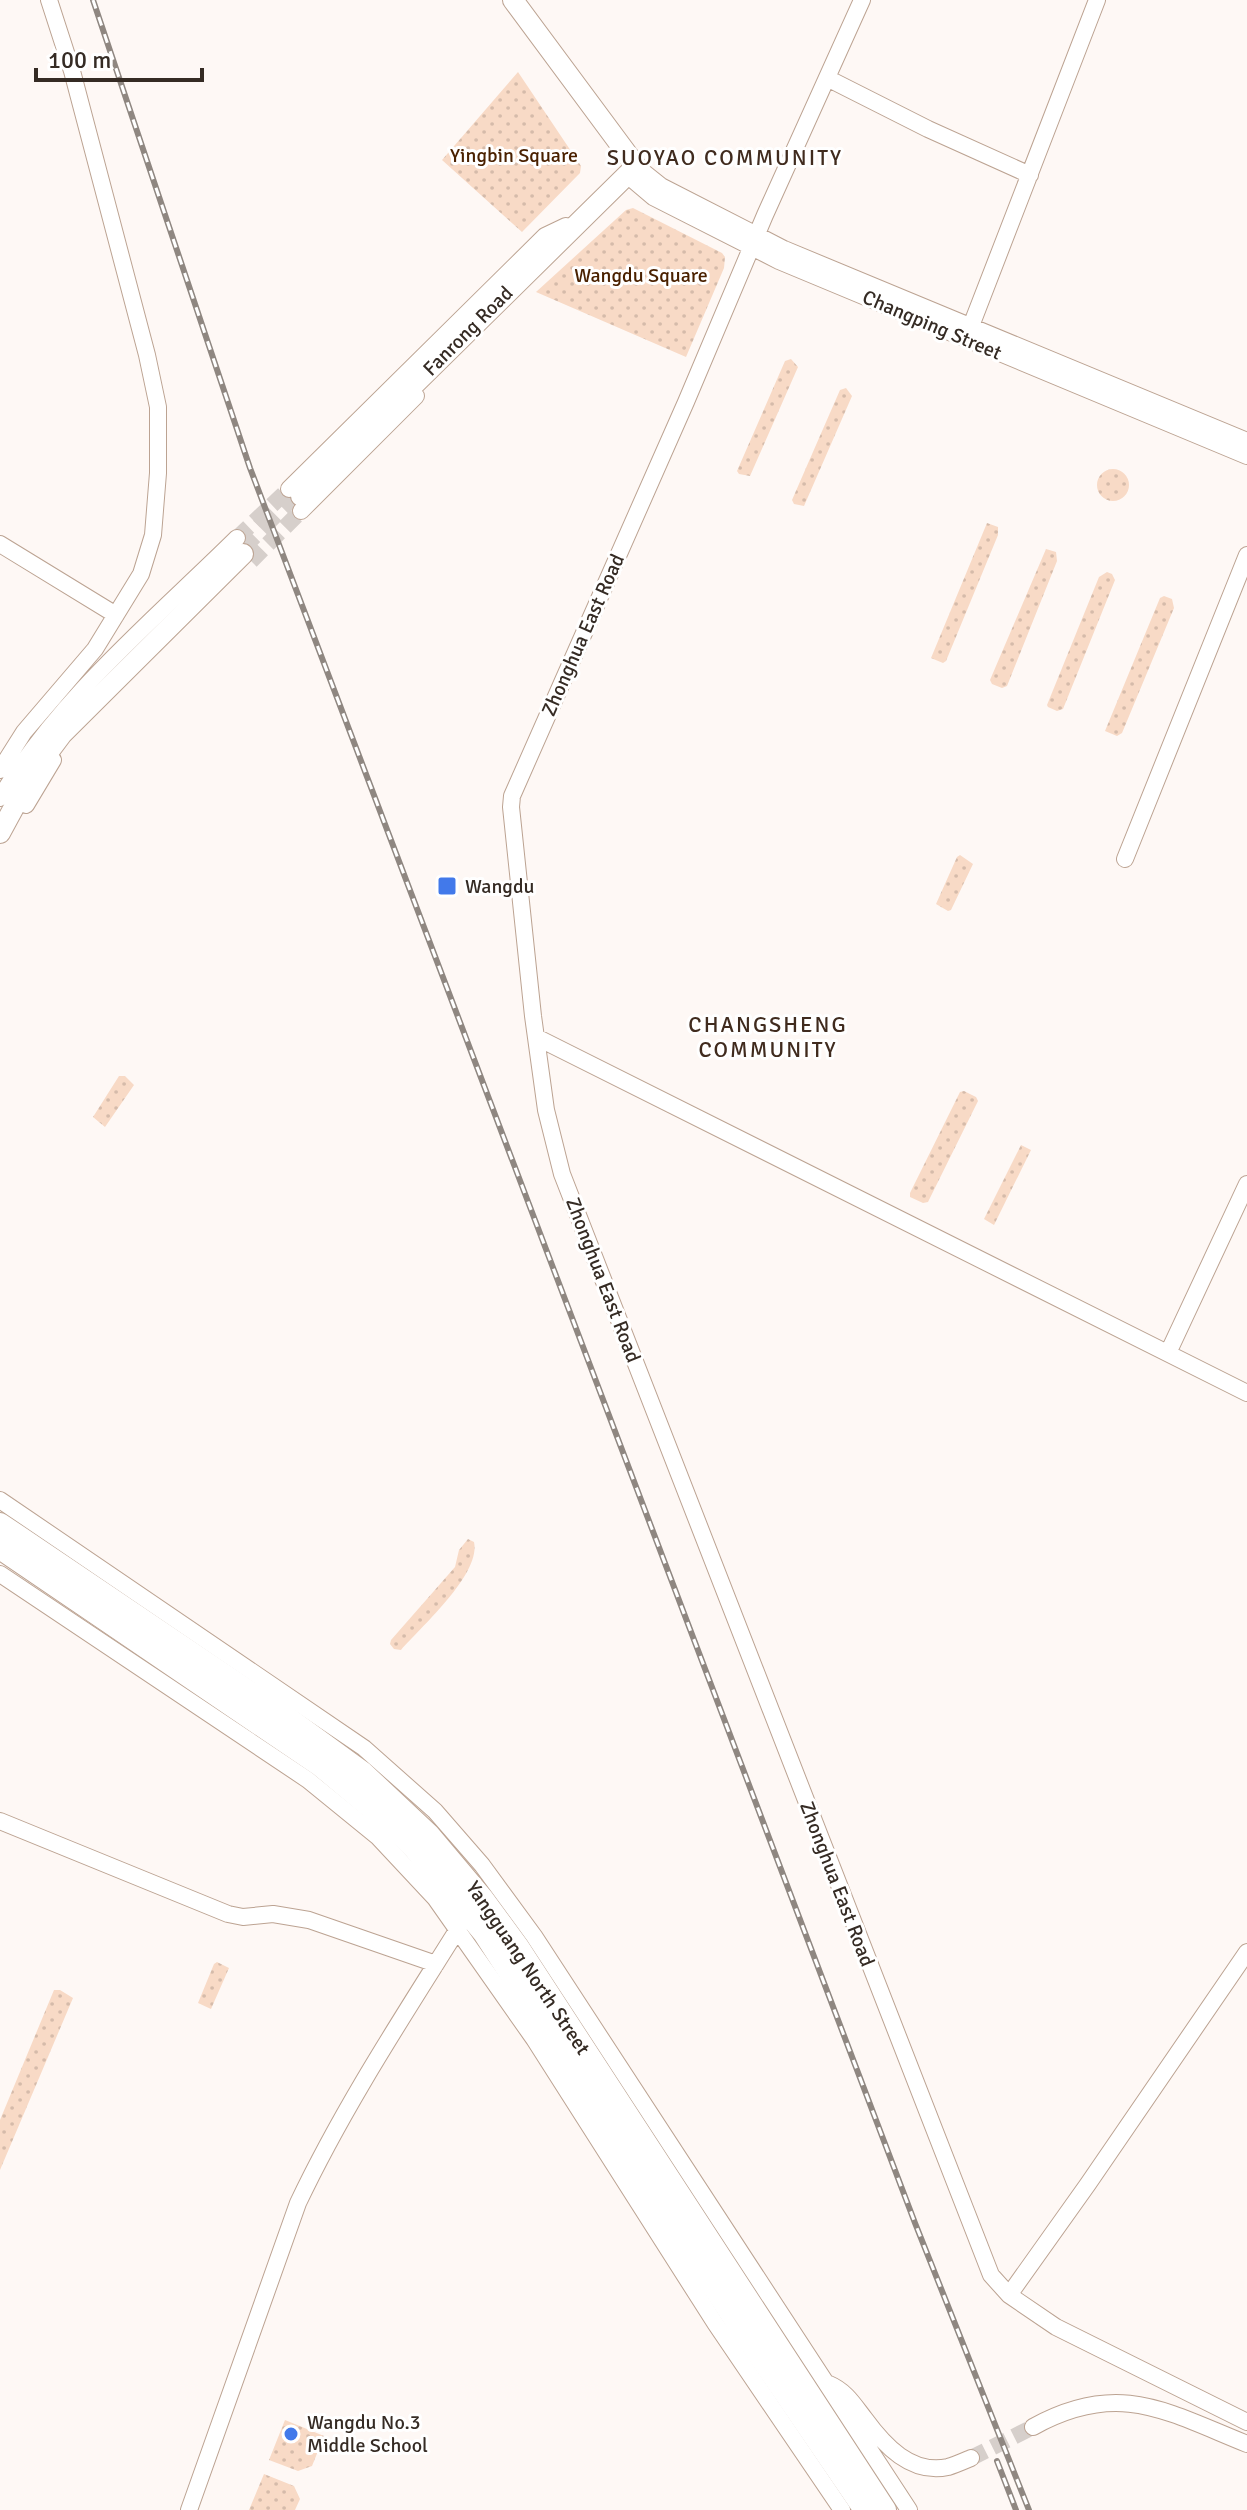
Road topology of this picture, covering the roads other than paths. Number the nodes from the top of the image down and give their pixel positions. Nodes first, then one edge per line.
1 (49, 0) edge
2 (497, 0) edge
3 (513, 0) edge
4 (862, 0) edge
5 (1097, 0) edge
6 (827, 78) junction
7 (629, 168) junction
8 (1030, 175) junction
9 (754, 241) junction
10 (971, 326) junction
11 (1247, 441) edge
12 (1247, 456) edge
13 (297, 497) tunnel mouth
14 (0, 544) edge
15 (242, 550) junction
16 (1247, 555) edge
17 (116, 615) junction
18 (0, 770) edge
19 (0, 798) edge
20 (0, 814) edge
21 (0, 832) edge
22 (1125, 859) dead end
23 (536, 1037) junction
24 (1247, 1184) edge
25 (1168, 1353) junction
26 (1247, 1393) edge
27 (0, 1500) edge
28 (0, 1524) edge
29 (0, 1548) edge
30 (0, 1574) edge
31 (0, 1821) edge
32 (463, 1922) junction
33 (1247, 1952) edge
34 (436, 1964) junction
35 (1009, 2295) junction
36 (815, 2385) junction
37 (1247, 2422) edge
38 (1033, 2427) tunnel mouth
39 (1247, 2444) edge
40 (971, 2458) tunnel mouth
41 (189, 2510) edge
42 (842, 2510) edge
43 (865, 2510) edge
44 (885, 2510) edge
45 (909, 2510) edge

1 - 17 street
2 - 7 main road
3 - 7 main road
4 - 6 street, Zhonghua East Road
5 - 8 street
6 - 8 street
6 - 9 street, Zhonghua East Road
7 - 9 street, Changping Street
7 - 13 main road, Fanrong Road
8 - 10 street
9 - 10 street, Changping Street
9 - 12 street, Changping Street
9 - 23 street, Zhonghua East Road
10 - 11 street, Changping Street
14 - 17 street
15 - 19 street
15 - 20 main road
15 - 21 main road
16 - 22 street
17 - 18 street
23 - 25 street
23 - 35 street, Zhonghua East Road
24 - 25 street
25 - 26 street
27 - 36 street
28 - 36 highway, Yangguang North Street
29 - 32 highway, Yangguang North Street
30 - 32 street
31 - 34 street
32 - 34 street
32 - 42 street
32 - 43 highway, Yangguang North Street
33 - 35 street
34 - 41 street
35 - 37 street, Zhonghua East Road
36 - 40 street
36 - 44 highway, Yangguang North Street
36 - 45 street
38 - 39 street

